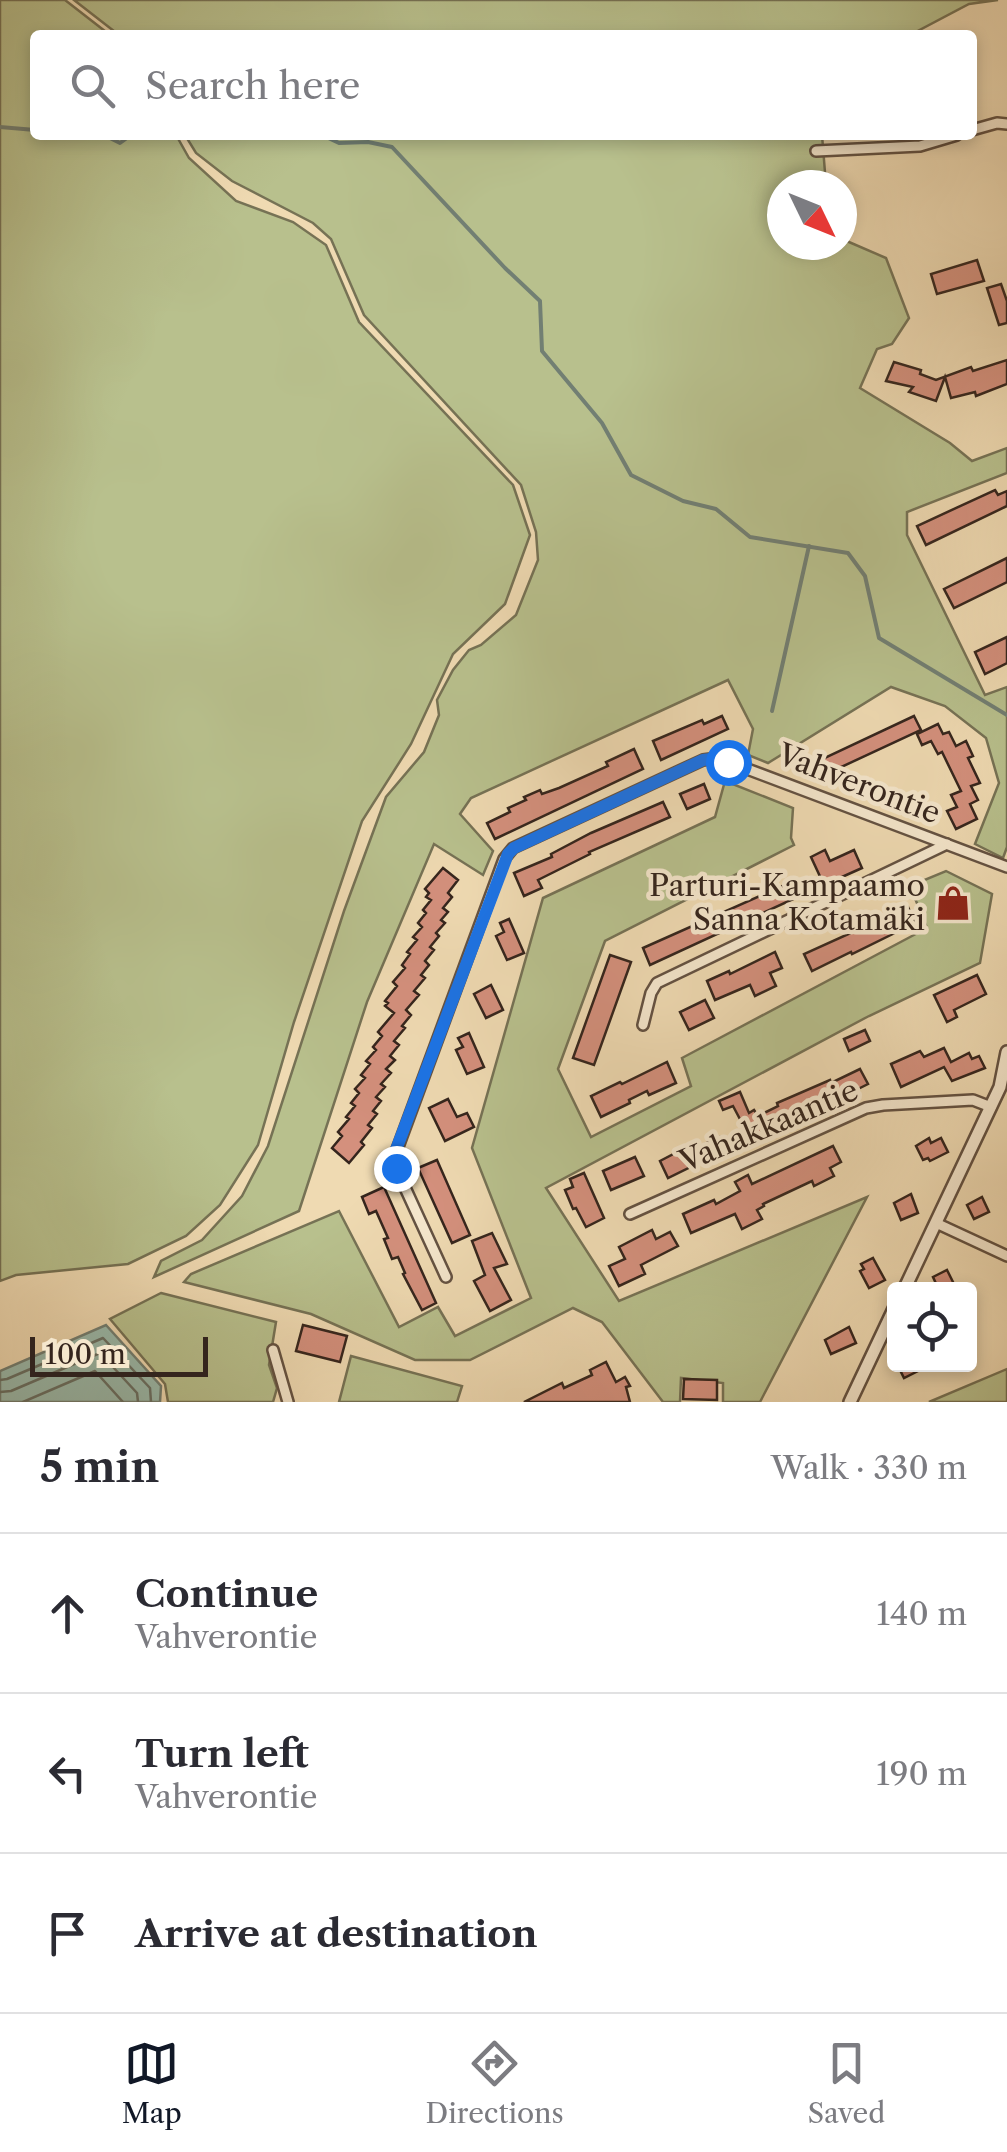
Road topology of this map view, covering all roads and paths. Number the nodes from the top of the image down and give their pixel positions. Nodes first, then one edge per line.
1 (1007, 124) edge
2 (977, 129) edge
3 (940, 140) edge
4 (816, 151) dead end
5 (947, 844) junction
6 (1007, 867) edge
7 (643, 1025) dead end
8 (1007, 1052) edge
9 (991, 1107) junction
10 (630, 1214) dead end
11 (936, 1223) junction
12 (1007, 1256) edge
13 (446, 1277) dead end
14 (908, 1282) edge
15 (887, 1324) edge
16 (273, 1350) dead end
17 (288, 1402) edge
18 (850, 1402) edge

1 - 2 street
3 - 4 street
5 - 6 street, Vahverontie
5 - 7 street
5 - 13 street, Vahverontie
8 - 9 street
9 - 10 street, Vahakkaantie
9 - 11 street
11 - 12 street
11 - 14 street
15 - 18 street
16 - 17 street

